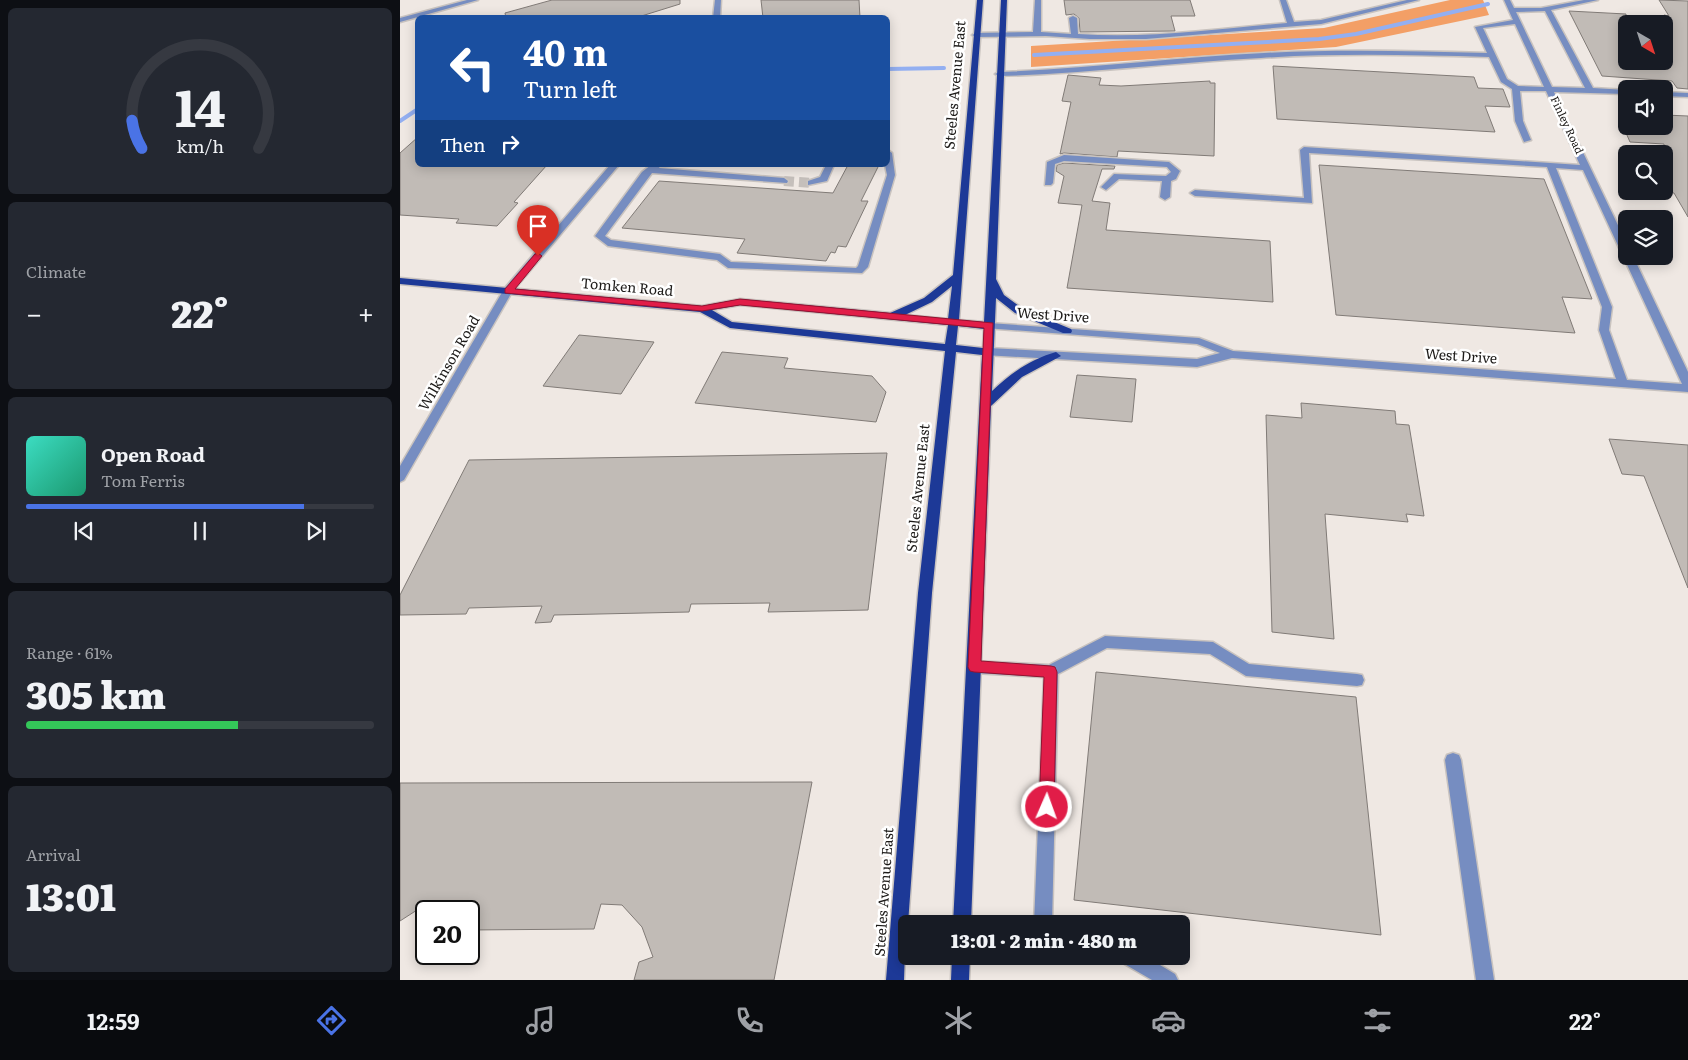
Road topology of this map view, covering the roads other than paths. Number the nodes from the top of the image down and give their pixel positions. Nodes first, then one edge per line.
1 (475, 0) edge
2 (718, 0) edge
3 (980, 0) edge
4 (1004, 0) edge
5 (1038, 0) edge
6 (1283, 0) edge
7 (1416, 0) edge
8 (1507, 0) edge
9 (1596, 0) edge
10 (1547, 9) junction
11 (1512, 10) junction
12 (419, 15) edge
13 (717, 15) edge
14 (415, 16) edge
15 (1073, 18) dead end
16 (400, 20) edge
17 (1517, 21) junction
18 (1292, 24) junction
19 (1036, 34) junction
20 (976, 35) junction
21 (1002, 35) junction
22 (1075, 36) junction
23 (1493, 55) junction
24 (999, 74) junction
25 (1516, 88) junction
26 (1550, 89) junction
27 (1590, 91) junction
28 (1618, 92) edge
29 (1673, 94) edge
30 (1688, 95) edge
31 (1527, 140) dead end
32 (890, 164) edge
33 (1550, 166) junction
34 (613, 167) edge
35 (829, 167) edge
36 (653, 168) edge
37 (1587, 168) junction
38 (1167, 179) junction
39 (784, 181) tunnel mouth
40 (811, 183) tunnel mouth
41 (1048, 183) dead end
42 (1106, 187) dead end
43 (1195, 193) dead end
44 (1165, 197) dead end
45 (1618, 235) edge
46 (1632, 265) edge
47 (958, 276) junction
48 (991, 276) junction
49 (400, 281) edge
50 (508, 291) junction
51 (702, 308) junction
52 (891, 317) junction
53 (953, 321) junction
54 (989, 326) junction
55 (1066, 330) junction
56 (950, 348) junction
57 (988, 352) junction
58 (1232, 354) junction
59 (1056, 356) junction
60 (1623, 383) junction
61 (1688, 384) edge
62 (1688, 388) edge
63 (987, 403) junction
64 (400, 477) edge
65 (974, 667) junction
66 (1051, 672) junction
67 (1357, 680) dead end
68 (1453, 760) dead end
69 (904, 915) edge
70 (962, 915) edge
71 (1043, 915) edge
72 (898, 962) edge
73 (961, 965) edge
74 (1143, 965) edge
75 (895, 980) edge
76 (960, 980) edge
77 (1169, 980) edge
78 (1485, 980) edge

1 - 12 street
2 - 13 street
3 - 20 main road, Steeles Avenue East
4 - 21 main road
5 - 19 street
6 - 18 street
7 - 18 street
8 - 11 street, Finley Road
9 - 10 street
10 - 11 street
10 - 27 street
11 - 17 street, Finley Road
14 - 16 street
15 - 22 street
17 - 23 street
17 - 26 street, Finley Road
18 - 22 street
19 - 21 street
19 - 22 street
20 - 21 street
20 - 47 main road, Steeles Avenue East
21 - 24 main road
23 - 24 street
23 - 25 street
24 - 48 main road
25 - 26 street
25 - 31 street
26 - 27 street
26 - 37 street, Finley Road
27 - 28 street
29 - 30 street
32 - 36 street
33 - 37 street
33 - 43 street
33 - 60 street
34 - 50 street, Wilkinson Road
35 - 40 street
36 - 39 street
37 - 45 street, Finley Road
38 - 41 street
38 - 42 street
38 - 44 street
46 - 61 street
47 - 52 main road
47 - 53 main road, Steeles Avenue East
48 - 54 main road
48 - 55 main road
49 - 50 main road, Tomken Road
50 - 51 main road, Tomken Road
50 - 64 street, Wilkinson Road
51 - 52 main road, Tomken Road
51 - 56 main road, Tomken Road
52 - 53 main road, Tomken Road
53 - 54 main road, Tomken Road
53 - 56 main road, Steeles Avenue East
54 - 55 street, West Drive
54 - 57 main road
55 - 58 street, West Drive
56 - 57 main road, Tomken Road
56 - 69 main road, Steeles Avenue East
57 - 59 street, West Drive
57 - 63 main road
58 - 59 street, West Drive
58 - 60 street, West Drive
59 - 63 main road
60 - 62 street, West Drive
63 - 65 main road
65 - 66 street
65 - 70 main road
66 - 67 street
66 - 71 street
68 - 78 street
72 - 75 main road, Steeles Avenue East
73 - 76 main road
74 - 77 street

